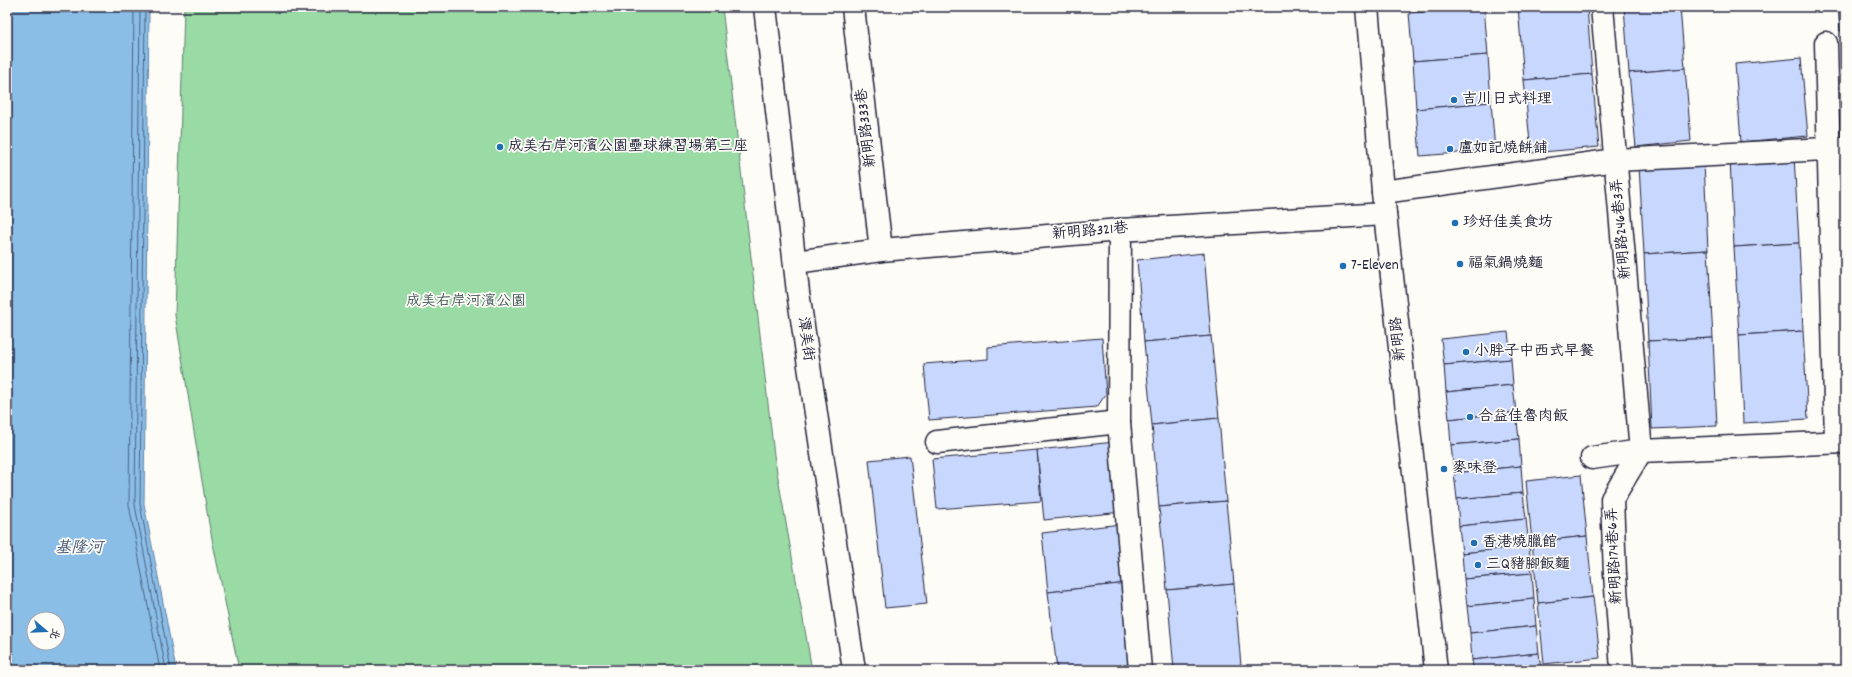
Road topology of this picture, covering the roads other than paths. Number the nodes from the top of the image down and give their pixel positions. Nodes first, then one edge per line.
1 (765, 7) edge
2 (853, 7) edge
3 (1367, 7) edge
4 (1602, 7) edge
5 (1826, 43) dead end
6 (1837, 149) edge
7 (1616, 160) junction
8 (1383, 192) junction
9 (1385, 214) junction
10 (1120, 230) junction
11 (882, 250) junction
12 (796, 262) junction
13 (1119, 422) junction
14 (937, 442) dead end
15 (1840, 442) edge
16 (1641, 451) junction
17 (1592, 458) dead end
18 (854, 670) edge
19 (1140, 670) edge
20 (1436, 670) edge
21 (1622, 670) edge

1 - 12 street, 潭美街
2 - 11 street, 新明路333巷
3 - 8 street, 新明路
4 - 7 street, 新明路246巷3弄
5 - 6 street
6 - 7 street
6 - 15 street
7 - 8 street
7 - 16 street, 新明路246巷3弄
8 - 9 street, 新明路
9 - 10 street, 新明路321巷
9 - 20 street, 新明路
10 - 11 street, 新明路321巷
10 - 13 street
11 - 12 street, 新明路321巷
12 - 18 street, 潭美街
13 - 14 street
13 - 19 street
15 - 16 street
16 - 17 street
16 - 21 street, 新明路174巷6弄

